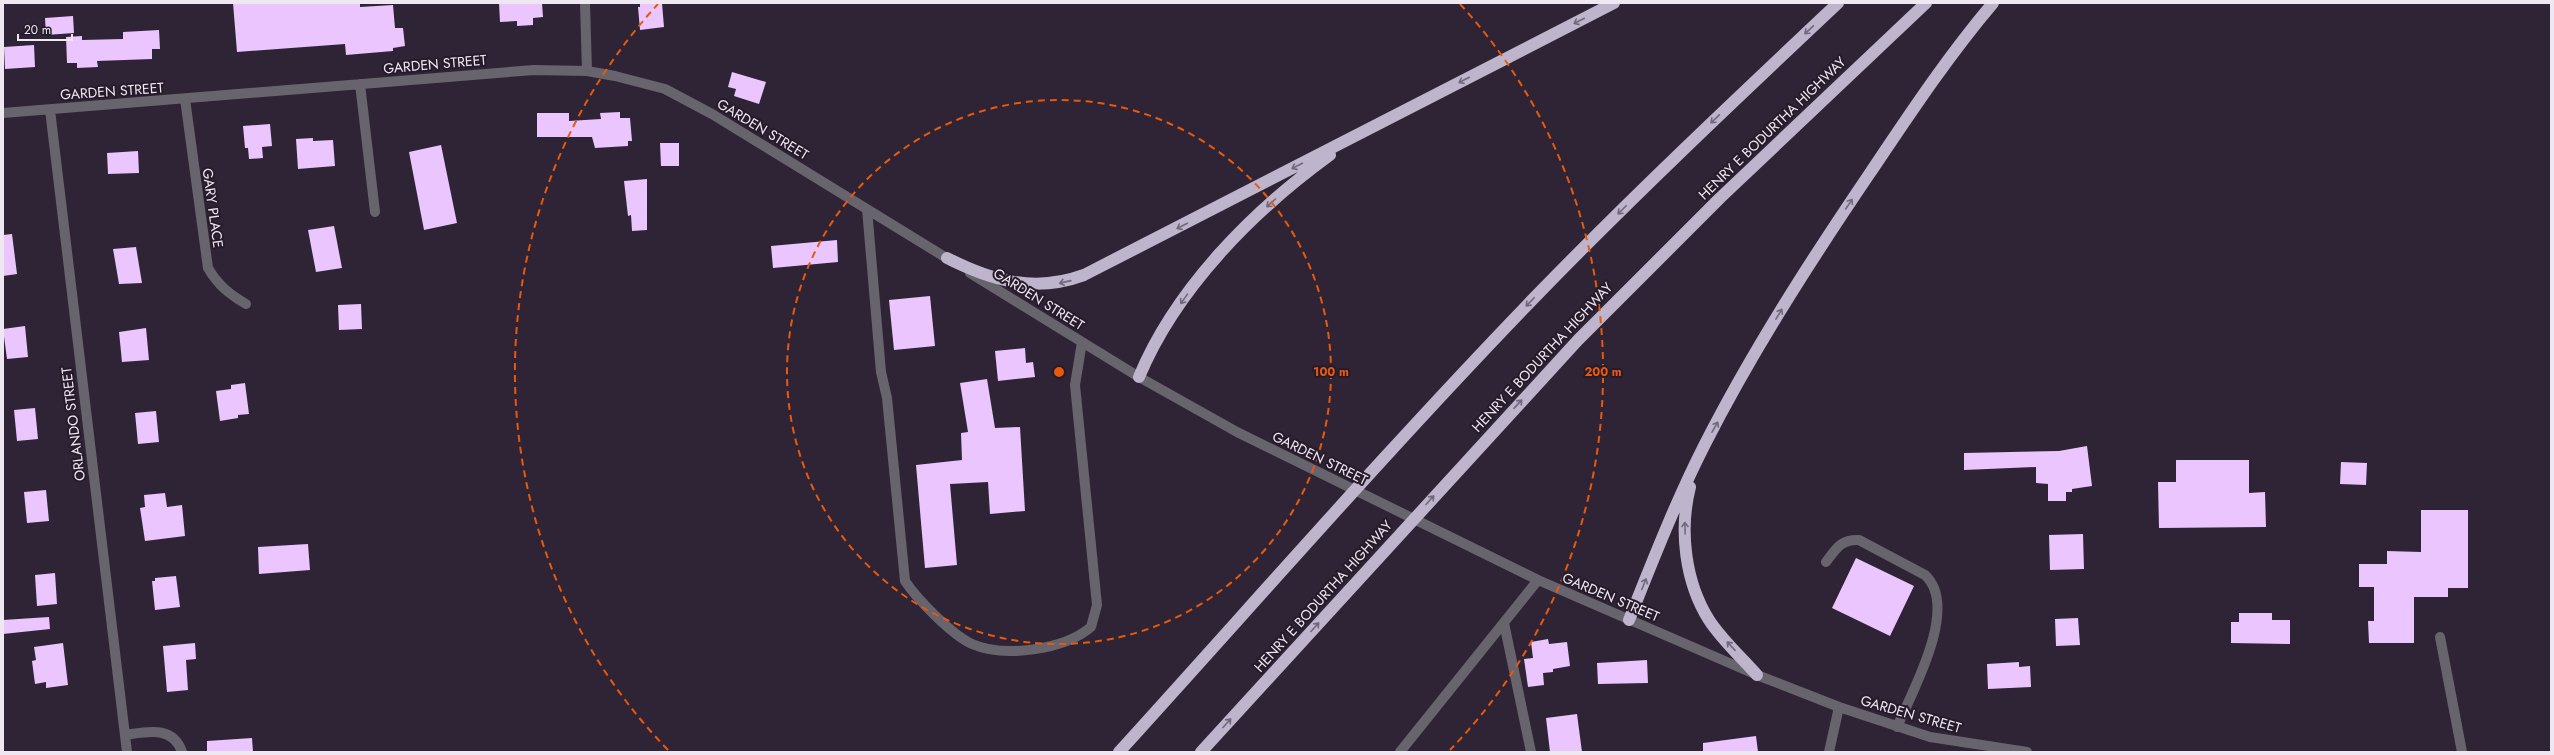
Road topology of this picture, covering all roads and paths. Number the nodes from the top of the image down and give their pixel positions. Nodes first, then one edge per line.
1 (584, 3) edge
2 (1614, 3) edge
3 (1838, 3) edge
4 (1926, 3) edge
5 (1993, 3) edge
6 (587, 71) junction
7 (360, 84) junction
8 (185, 99) junction
9 (50, 110) junction
10 (3, 113) edge
11 (1394, 116) junction
12 (867, 209) junction
13 (375, 212) dead end
14 (947, 258) junction
15 (246, 304) dead end
16 (1082, 342) junction
17 (1139, 377) junction
18 (1705, 443) junction
19 (1826, 562) dead end
20 (1538, 580) junction
21 (1629, 620) junction
22 (1504, 622) junction
23 (2440, 637) dead end
24 (1757, 675) junction
25 (1839, 707) junction
26 (1897, 727) junction
27 (125, 735) junction
28 (127, 752) edge
29 (182, 752) edge
30 (1119, 752) edge
31 (1201, 752) edge
32 (1400, 752) edge
33 (1531, 752) edge
34 (1829, 752) edge
35 (2027, 752) edge
36 (2462, 752) edge

1 - 6 street
2 -> 11 highway
3 -> 30 highway
31 -> 4 highway, HENRY E BODURTHA HIGHWAY
18 -> 5 highway
6 - 7 street, GARDEN STREET
6 - 12 street, GARDEN STREET
7 - 8 street, GARDEN STREET
7 - 13 street
8 - 9 street, GARDEN STREET
8 - 15 street, GARY PLACE
9 - 10 street, GARDEN STREET
9 - 27 street, ORLANDO STREET
11 -> 14 highway
11 -> 17 highway
12 - 14 street, GARDEN STREET
12 - 16 street
14 - 16 street, GARDEN STREET
16 - 17 street, GARDEN STREET
17 - 20 street, GARDEN STREET
21 -> 18 highway
24 -> 18 highway
19 - 26 street
20 - 21 street, GARDEN STREET
20 - 22 street
21 - 24 street, GARDEN STREET
22 - 32 street
22 - 33 street
23 - 36 street
24 - 25 street, GARDEN STREET
25 - 26 street, GARDEN STREET
25 - 34 street
26 - 35 street, GARDEN STREET
27 - 28 street, ORLANDO STREET
27 - 29 street

